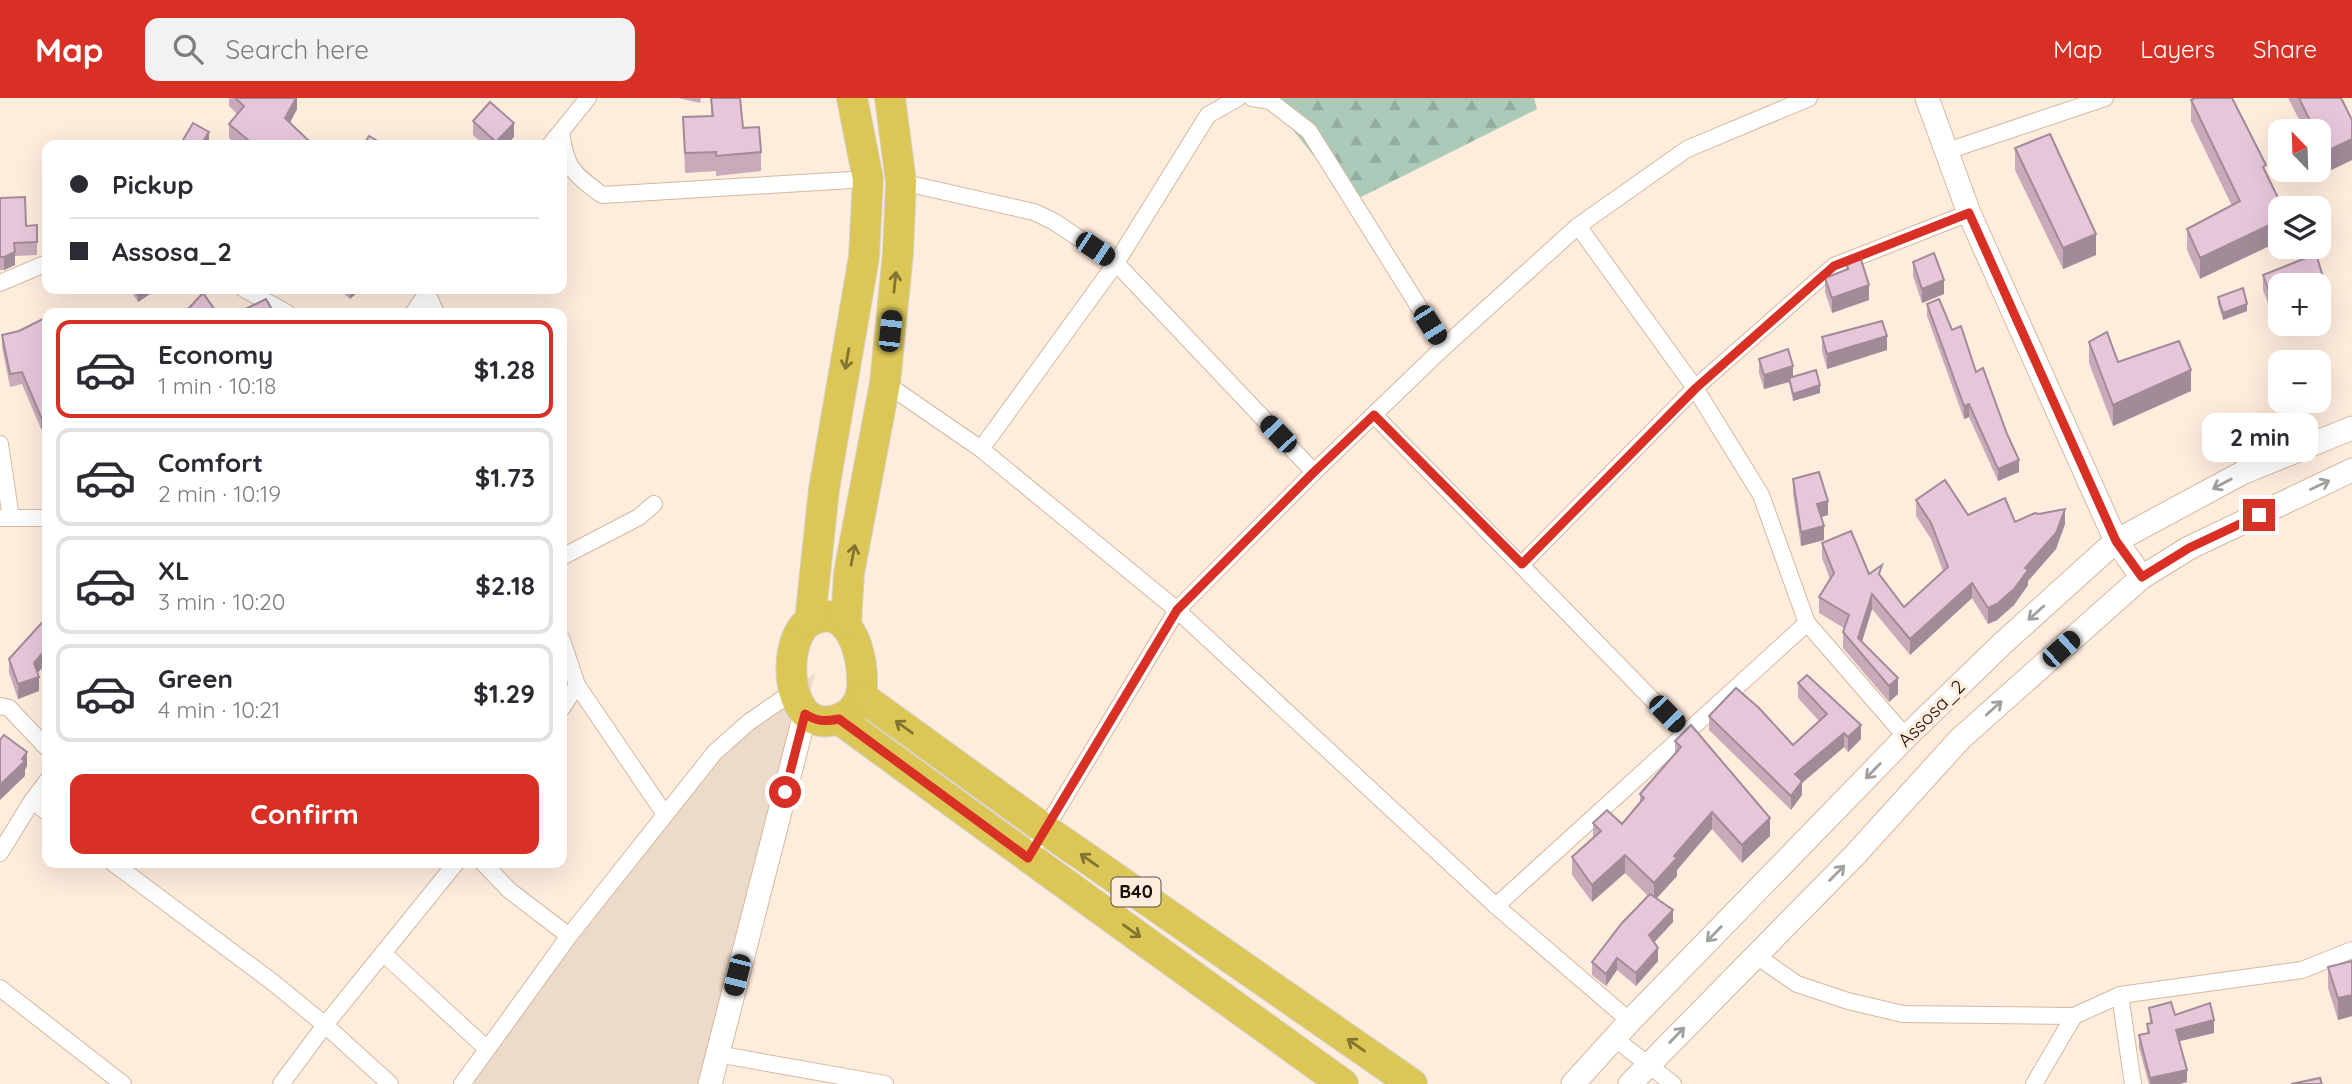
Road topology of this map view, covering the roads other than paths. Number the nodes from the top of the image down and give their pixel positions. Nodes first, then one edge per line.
1 (588, 98) edge
2 (852, 98) edge
3 (890, 98) edge
4 (1238, 98) edge
5 (1252, 98) edge
6 (1808, 98) edge
7 (1927, 98) edge
8 (2105, 98) edge
9 (561, 132) junction
10 (554, 140) edge
11 (562, 140) edge
12 (1947, 151) junction
13 (567, 161) edge
14 (868, 179) junction
15 (901, 182) junction
16 (1969, 213) junction
17 (1578, 226) junction
18 (1116, 263) junction
19 (42, 265) edge
20 (0, 283) edge
21 (253, 294) edge
22 (278, 308) edge
23 (1444, 347) junction
24 (885, 383) junction
25 (1696, 388) junction
26 (1374, 415) junction
27 (2352, 428) edge
28 (0, 444) edge
29 (981, 449) junction
30 (2352, 470) edge
31 (1314, 472) junction
32 (654, 505) dead end
33 (5, 518) edge
34 (42, 518) edge
35 (2116, 541) junction
36 (567, 553) edge
37 (1522, 564) junction
38 (2142, 577) junction
39 (1177, 610) junction
40 (810, 621) junction
41 (846, 623) junction
42 (1808, 623) junction
43 (567, 655) edge
44 (577, 685) junction
45 (862, 697) junction
46 (567, 700) edge
47 (799, 703) junction
48 (0, 706) edge
49 (839, 719) junction
50 (1685, 733) junction
51 (1906, 737) junction
52 (42, 743) edge
53 (42, 788) edge
54 (32, 801) junction
55 (42, 808) edge
56 (664, 813) junction
57 (1046, 830) junction
58 (0, 853) edge
59 (1028, 858) junction
60 (120, 868) edge
61 (452, 868) edge
62 (488, 868) edge
63 (1496, 906) junction
64 (569, 936) junction
65 (2352, 950) edge
66 (383, 953) junction
67 (1755, 955) junction
68 (0, 988) edge
69 (2120, 995) junction
70 (2074, 1016) junction
71 (325, 1025) junction
72 (1622, 1029) junction
73 (488, 1049) junction
74 (718, 1054) junction
75 (1648, 1065) junction
76 (123, 1084) edge
77 (281, 1084) edge
78 (390, 1084) edge
79 (462, 1084) edge
80 (710, 1084) edge
81 (885, 1084) edge
82 (1343, 1084) edge
83 (1412, 1084) edge
84 (1573, 1084) edge
85 (1630, 1084) edge
86 (1673, 1084) edge
87 (2034, 1084) edge
88 (2133, 1084) edge

1 - 9 street
2 - 14 highway
3 - 15 highway
4 - 18 street
5 - 23 street
6 - 17 street
7 - 12 street
8 - 12 street
9 - 10 street
9 - 11 street
12 - 16 street
13 - 14 street
14 -> 40 highway
15 - 18 street
24 -> 15 highway
16 - 25 street
16 - 35 street
17 - 23 street
17 - 25 street
18 - 29 street
18 - 31 street
19 - 20 street
21 - 22 street
23 - 26 street
24 - 29 street
41 -> 24 highway
25 - 37 street
25 - 42 street
26 - 31 street
26 - 37 street
27 -> 35 street, Assosa_2
28 - 33 street
29 - 39 street
38 -> 30 street, Assosa_2
31 - 39 street
32 - 36 street
33 - 34 street
35 - 38 street
35 -> 51 street, Assosa_2
37 - 50 street
67 -> 38 street, Assosa_2
39 - 57 street
39 - 63 street
40 - 41 highway
40 - 47 highway
41 - 45 highway
42 - 50 street
42 - 51 street
43 - 44 street
44 - 46 street
44 - 56 street
45 - 49 highway
57 -> 45 highway, B40
47 - 49 highway, B40
47 - 56 street
47 - 74 street
48 - 52 street
49 - 59 highway, B40
50 - 63 street
51 -> 72 street, Assosa_2
53 - 54 street
54 - 55 street
54 - 58 street
56 - 64 street
57 - 59 street
83 -> 57 highway, B40
59 -> 82 highway, B40
60 - 71 street
61 - 66 street
62 - 64 street
63 - 72 street
64 - 73 street
65 - 69 street
66 - 71 street
66 - 73 street
67 - 70 street
75 -> 67 street, Assosa_2
68 - 76 street
69 - 70 street
69 - 88 street
70 - 87 street
71 - 77 street
71 - 78 street
72 - 75 street
72 - 84 street, Assosa_2
73 - 79 street
74 - 80 street
74 - 81 street
75 - 85 street, Assosa_2
75 - 86 street

